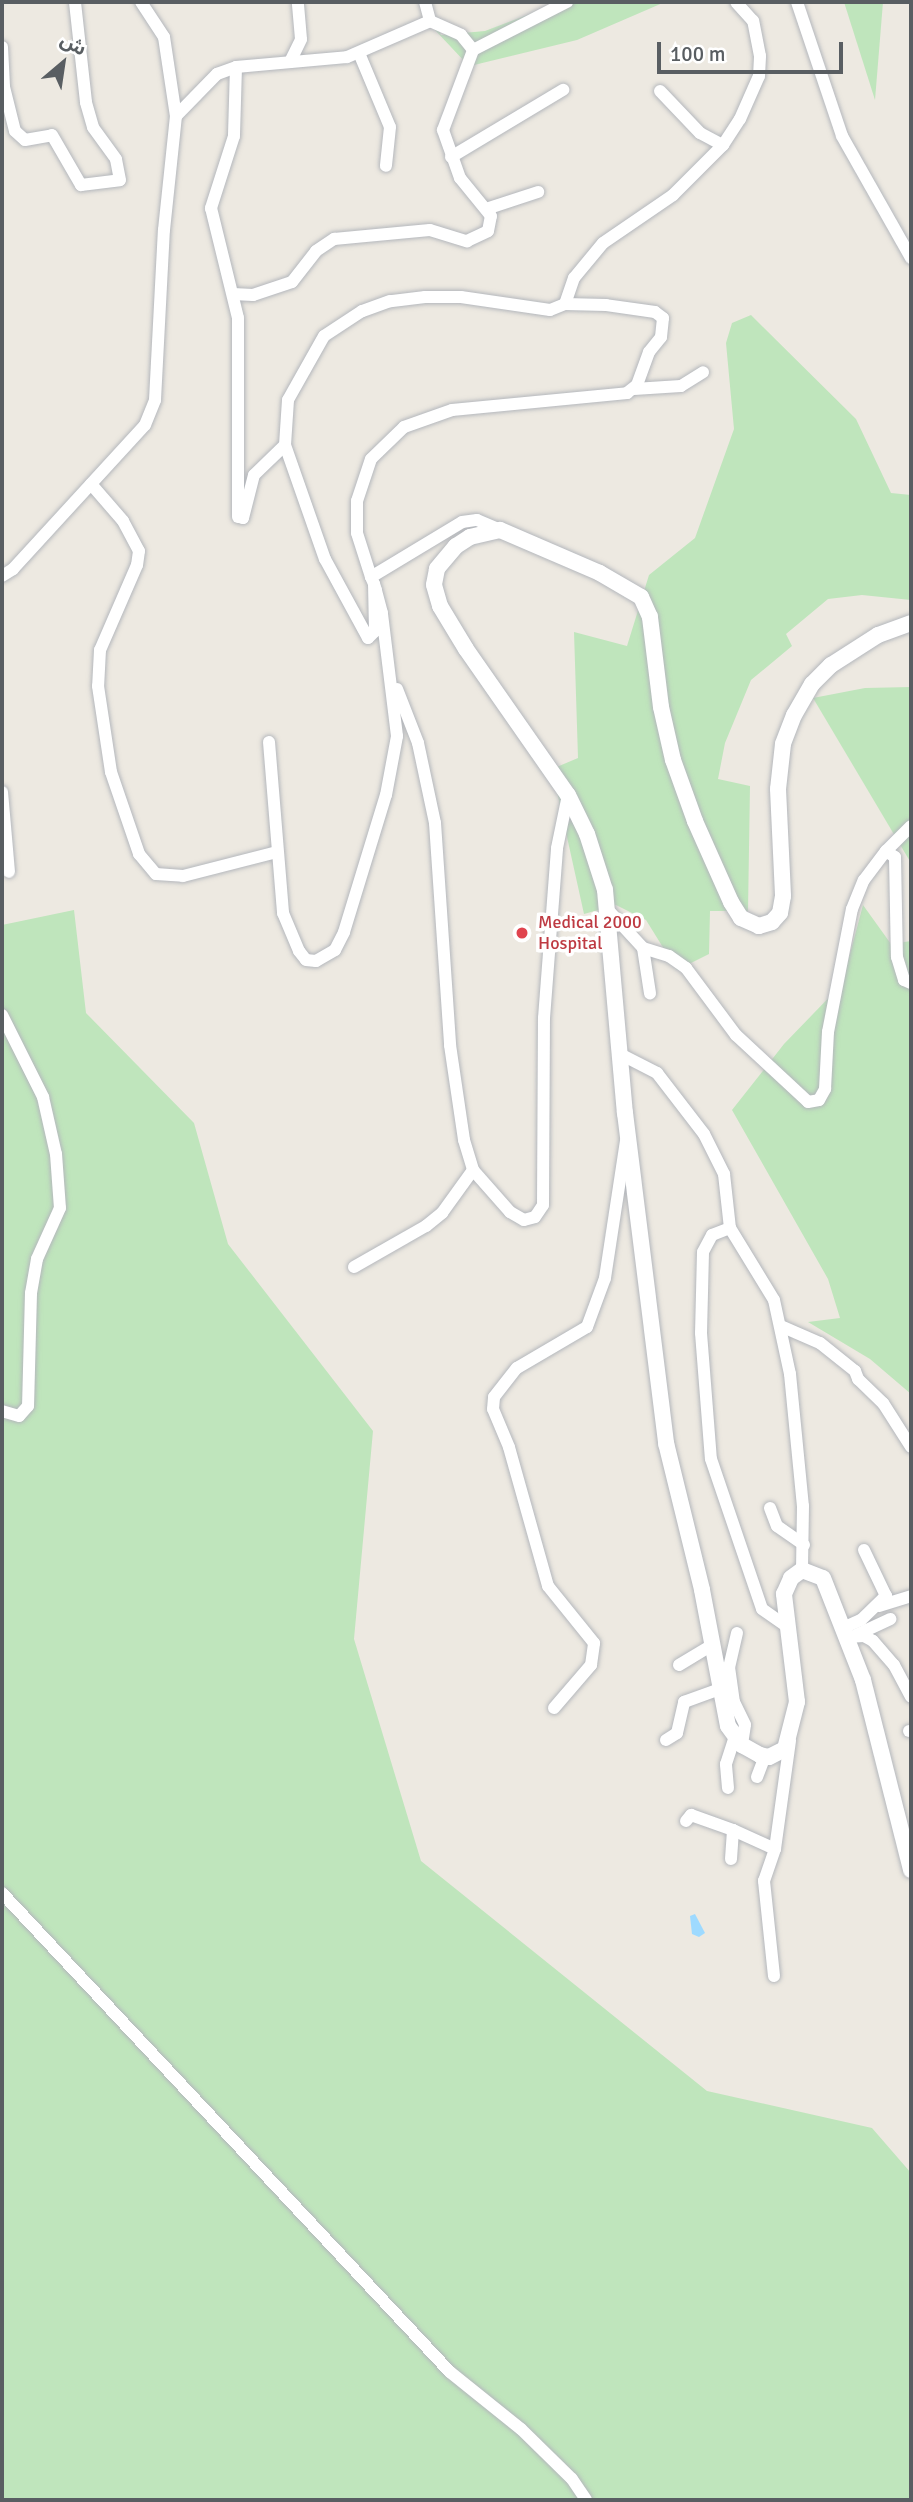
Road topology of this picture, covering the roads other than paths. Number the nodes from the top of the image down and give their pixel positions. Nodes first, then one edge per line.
1 (75, 2) edge
2 (141, 2) edge
3 (298, 2) edge
4 (425, 2) edge
5 (567, 2) edge
6 (736, 2) edge
7 (797, 2) edge
8 (430, 20) junction
9 (2, 47) edge
10 (473, 50) junction
11 (359, 53) junction
12 (290, 62) junction
13 (236, 67) junction
14 (563, 90) dead end
15 (660, 90) dead end
16 (176, 116) junction
17 (723, 145) junction
18 (451, 157) junction
19 (386, 166) dead end
20 (538, 192) dead end
21 (486, 209) junction
22 (911, 258) edge
23 (233, 295) junction
24 (565, 304) junction
25 (703, 372) dead end
26 (634, 389) junction
27 (285, 444) junction
28 (91, 484) junction
29 (500, 530) junction
30 (2, 576) edge
31 (373, 580) junction
32 (911, 623) edge
33 (392, 680) junction
34 (269, 742) dead end
35 (2, 792) edge
36 (568, 795) junction
37 (911, 826) edge
38 (886, 850) junction
39 (277, 852) junction
40 (9, 872) dead end
41 (609, 911) junction
42 (643, 948) junction
43 (911, 983) edge
44 (650, 993) dead end
45 (2, 1015) edge
46 (620, 1054) junction
47 (628, 1133) junction
48 (473, 1170) junction
49 (730, 1228) junction
50 (354, 1267) dead end
51 (783, 1326) junction
52 (2, 1411) edge
53 (911, 1447) edge
54 (770, 1508) dead end
55 (804, 1545) junction
56 (864, 1550) dead end
57 (802, 1570) junction
58 (911, 1595) edge
59 (878, 1606) junction
60 (890, 1619) dead end
61 (785, 1625) junction
62 (737, 1633) dead end
63 (850, 1633) junction
64 (711, 1646) junction
65 (679, 1665) dead end
66 (719, 1689) junction
67 (911, 1697) edge
68 (554, 1708) dead end
69 (792, 1730) junction
70 (666, 1740) dead end
71 (739, 1741) junction
72 (765, 1756) junction
73 (757, 1777) dead end
74 (728, 1788) dead end
75 (686, 1821) dead end
76 (733, 1830) junction
77 (775, 1849) junction
78 (731, 1859) dead end
79 (911, 1870) edge
80 (2, 1893) edge
81 (774, 1976) dead end
82 (586, 2500) edge

1 - 9 street
2 - 16 street
3 - 12 street
4 - 8 street
5 - 10 street
6 - 17 street
7 - 22 street
8 - 10 street
8 - 11 street
10 - 18 street
11 - 12 street
11 - 19 street
12 - 13 street
13 - 16 street
13 - 23 street
14 - 18 street
15 - 17 street
16 - 28 street
17 - 24 street
18 - 21 street
20 - 21 street
21 - 23 street
23 - 27 street
24 - 26 street
24 - 27 street
25 - 26 street
26 - 31 street
27 - 31 street
28 - 30 street
28 - 39 street
29 - 31 street
29 - 32 street
29 - 36 street
31 - 33 street
33 - 39 street
33 - 48 street
34 - 39 street
35 - 40 street
36 - 41 street
36 - 48 street
37 - 38 street
38 - 42 street
38 - 43 street
41 - 42 street
41 - 46 street
42 - 44 street
45 - 52 street
46 - 47 street
46 - 49 street
47 - 64 street
47 - 68 street
48 - 50 street
49 - 51 street
49 - 61 street
51 - 53 street
51 - 55 street
54 - 55 street
55 - 57 street
56 - 59 street
57 - 61 street
57 - 63 street
58 - 59 street
59 - 63 street
60 - 63 street
61 - 69 street
62 - 71 street
63 - 67 street
63 - 79 street
64 - 65 street
64 - 66 street
66 - 70 street
66 - 71 street
69 - 72 street
69 - 77 street
71 - 72 street
71 - 74 street
72 - 73 street
75 - 76 street
76 - 77 street
76 - 78 street
77 - 81 street
80 - 82 street

